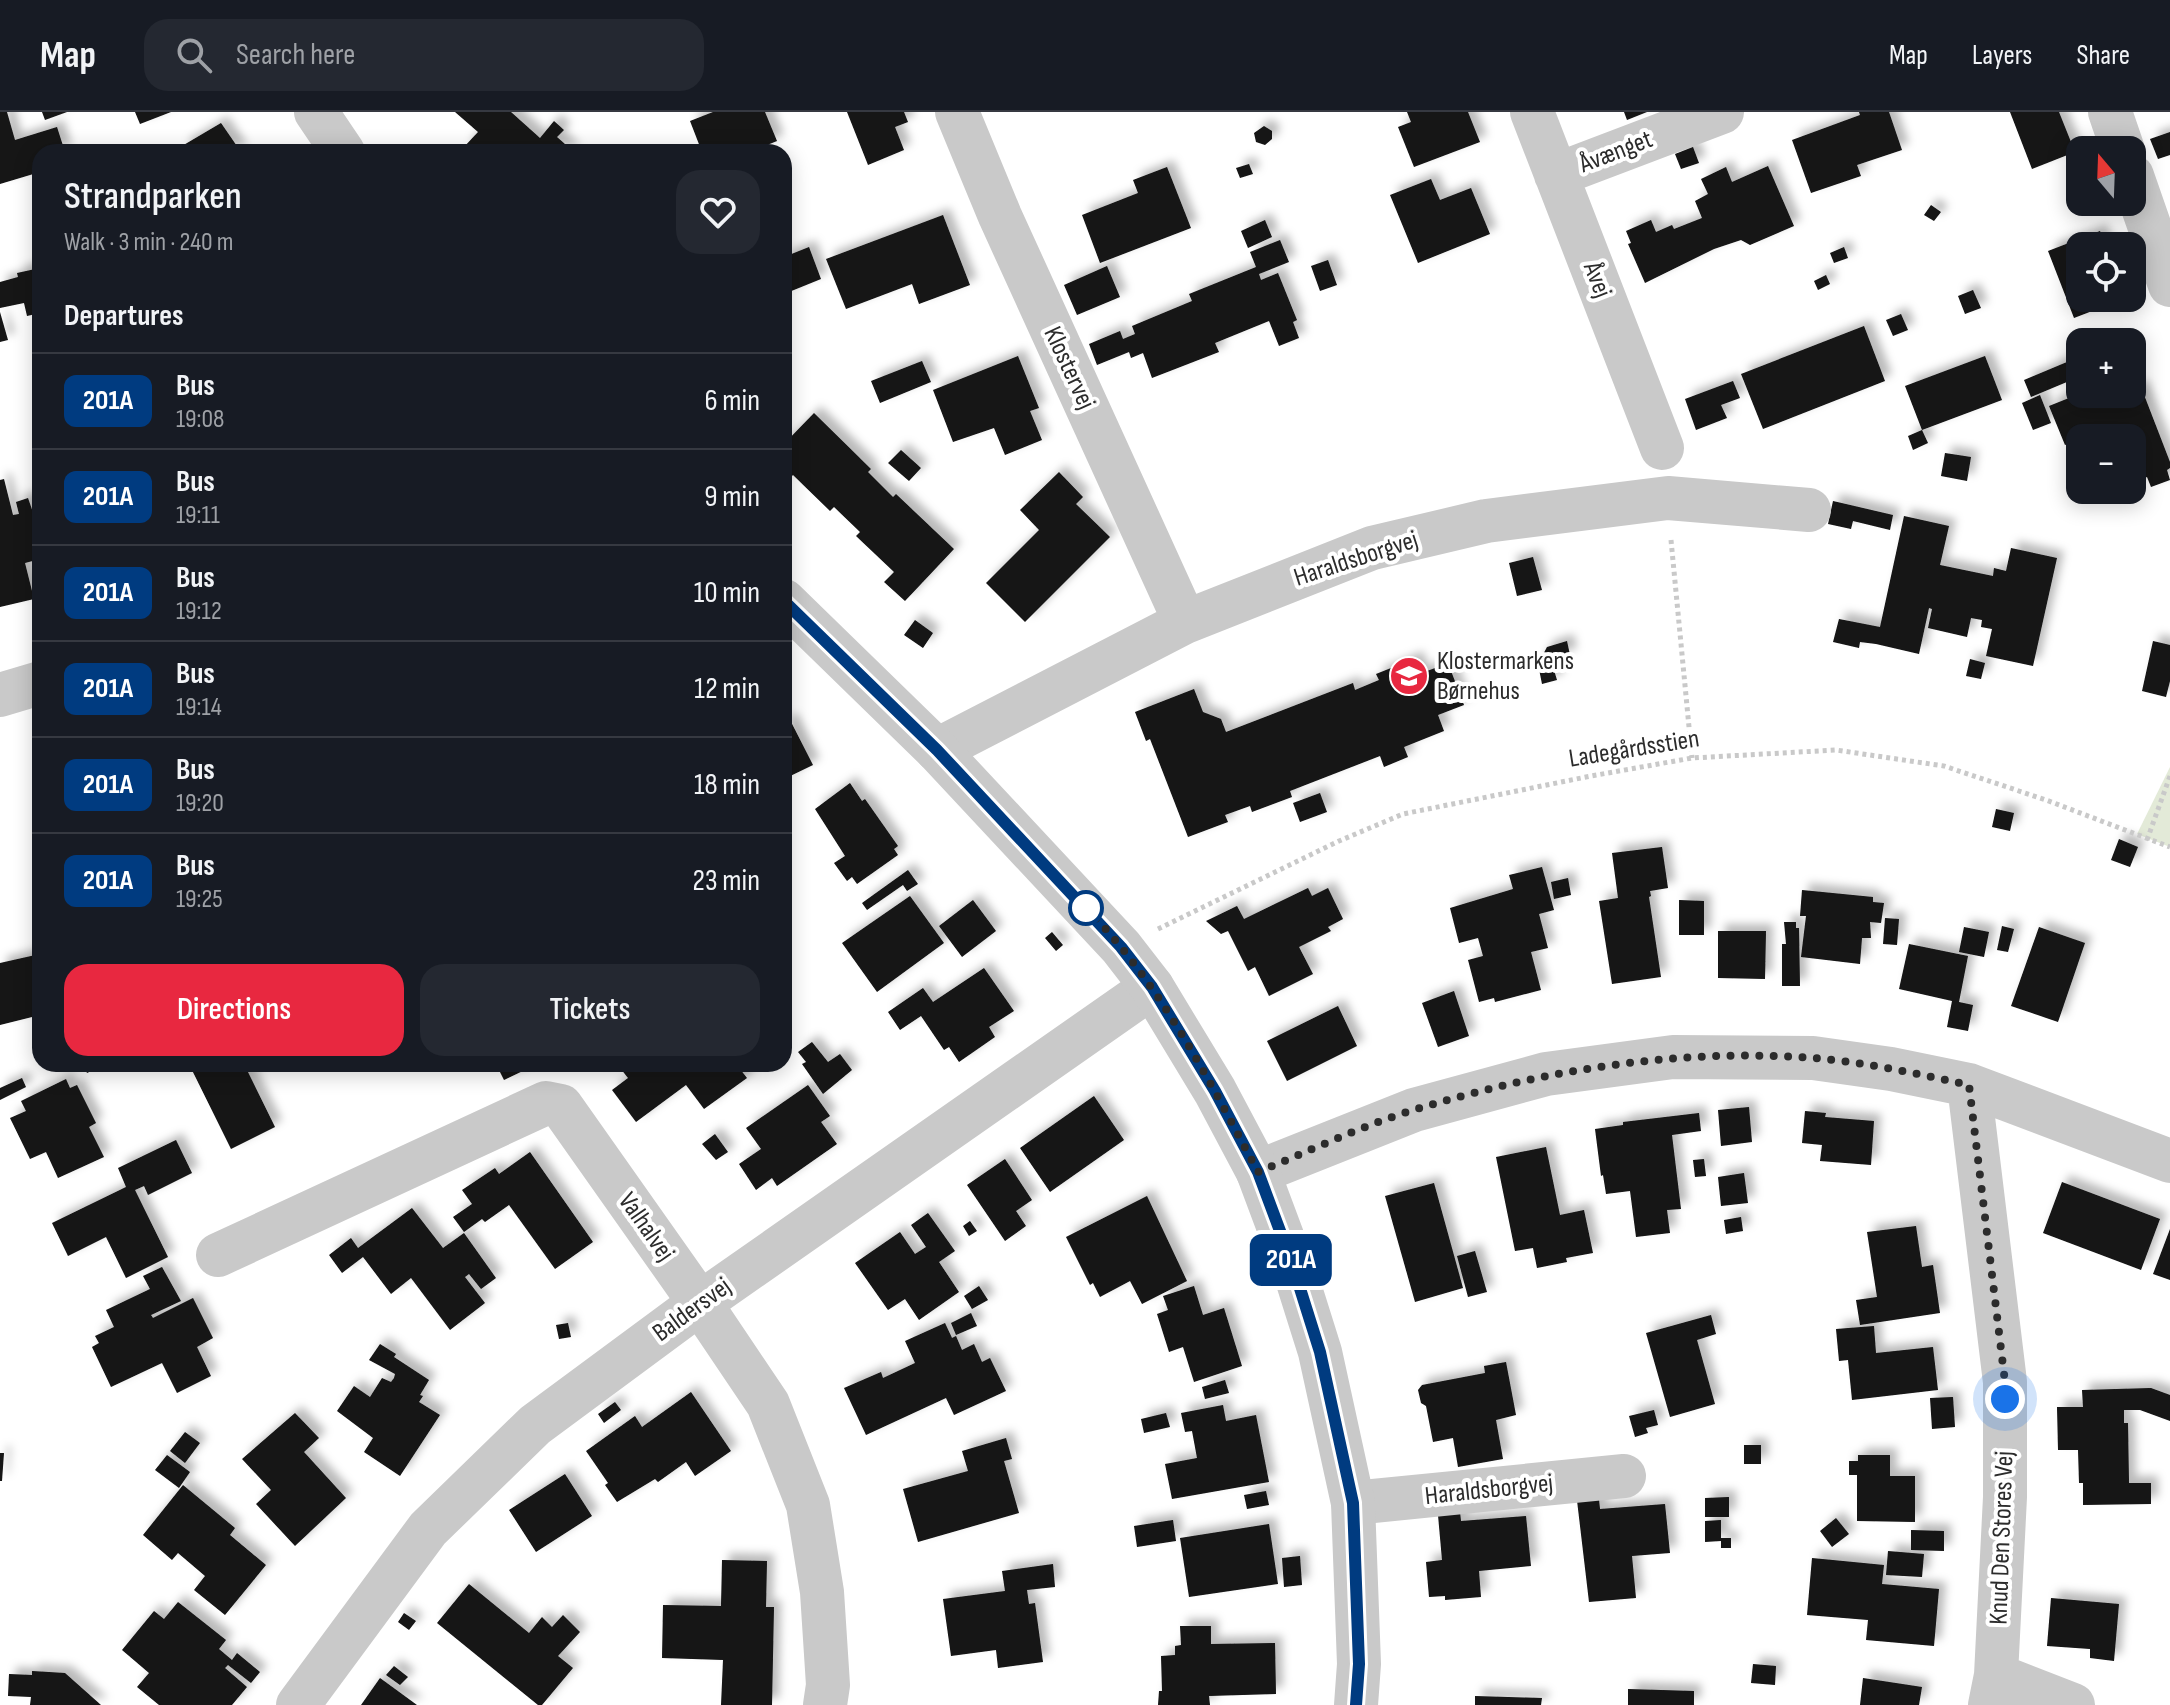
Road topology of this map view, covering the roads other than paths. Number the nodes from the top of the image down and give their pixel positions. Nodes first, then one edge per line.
1 (316, 112) edge
2 (957, 112) edge
3 (1532, 112) edge
4 (1722, 112) edge
5 (2110, 112) edge
6 (2118, 136) edge
7 (338, 144) edge
8 (1556, 175) junction
9 (2146, 216) edge
10 (2170, 285) edge
11 (1662, 448) dead end
12 (1809, 510) dead end
13 (792, 609) edge
14 (1185, 622) junction
15 (32, 685) edge
16 (0, 695) edge
17 (937, 750) junction
18 (1152, 987) junction
19 (1969, 1085) junction
20 (2170, 1161) edge
21 (1258, 1172) junction
22 (218, 1255) dead end
23 (700, 1303) junction
24 (1624, 1476) dead end
25 (1353, 1503) junction
26 (1993, 1690) edge
27 (298, 1705) edge
28 (825, 1705) edge
29 (1356, 1705) edge
30 (2073, 1705) edge

1 - 7 street
2 - 14 street, Klostervej
3 - 8 street, Åvej
4 - 8 street, Åvænget
5 - 6 street
8 - 11 street, Åvej
9 - 10 street
12 - 14 street, Haraldsborgvej
13 - 17 street
14 - 17 street, Haraldsborgvej
15 - 16 street
17 - 18 street
18 - 21 street
18 - 23 street, Baldersvej
19 - 20 street
19 - 21 street
19 - 26 street, Knud Den Stores Vej
21 - 25 street
22 - 23 street, Valhalvej
23 - 27 street, Baldersvej
23 - 28 street, Valhalvej
24 - 25 street, Haraldsborgvej
25 - 29 street
26 - 30 street

